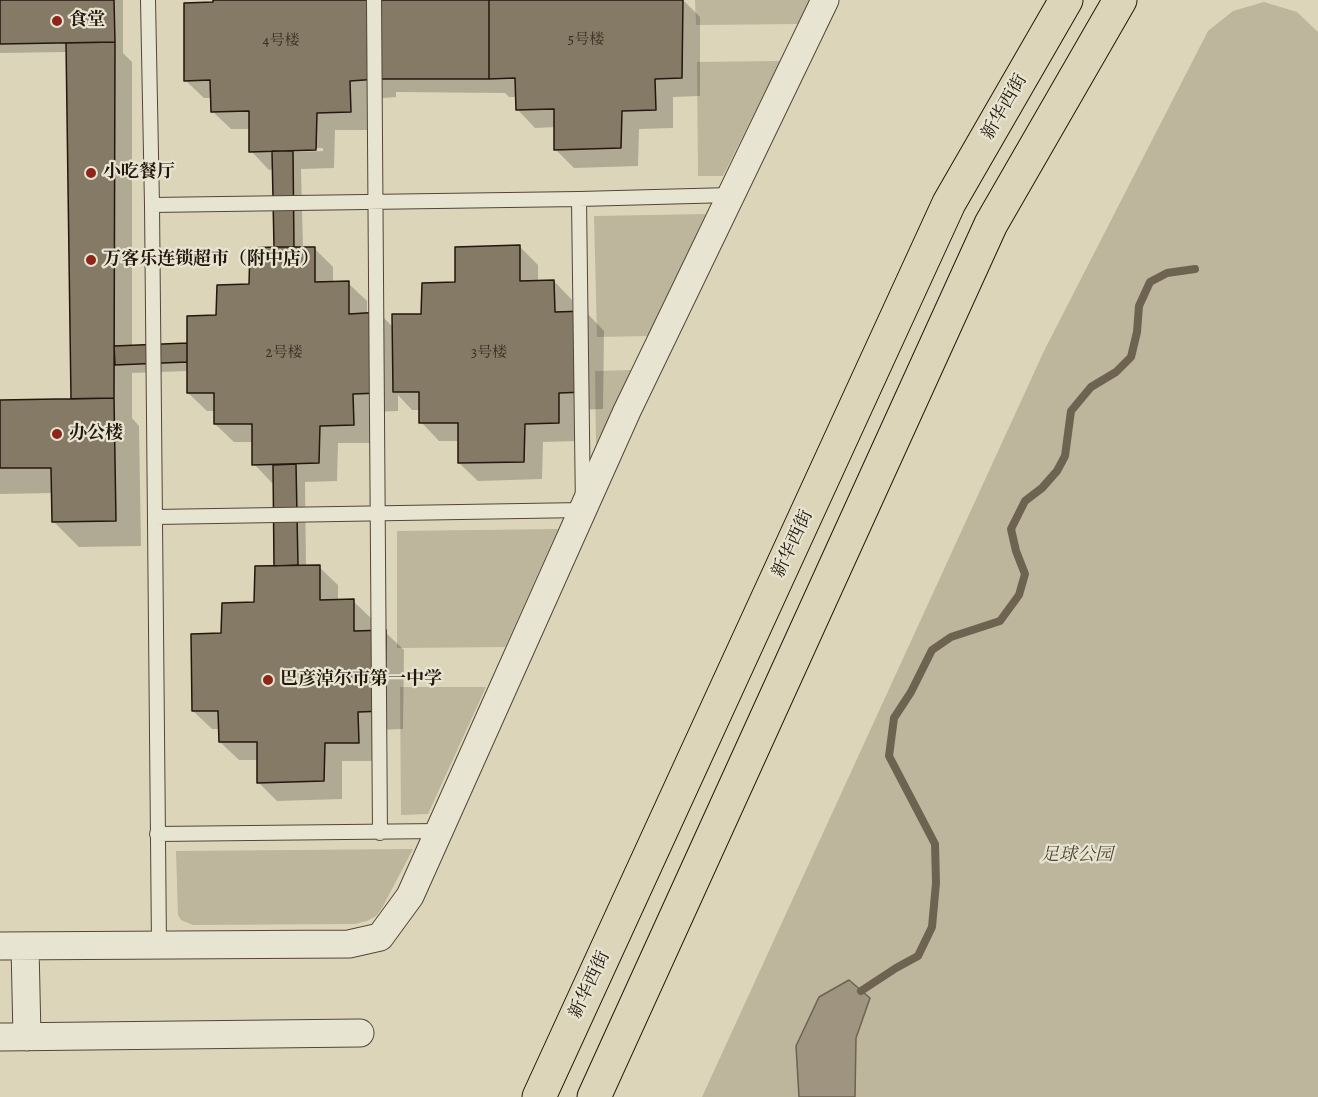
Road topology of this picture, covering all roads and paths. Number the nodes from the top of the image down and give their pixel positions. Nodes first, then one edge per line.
1 (148, 0) edge
2 (374, 0) edge
3 (825, 0) edge
4 (1066, 0) edge
5 (1120, 0) edge
6 (731, 195) junction
7 (579, 199) junction
8 (375, 202) junction
9 (152, 205) junction
10 (583, 510) junction
11 (377, 513) junction
12 (155, 517) junction
13 (439, 831) junction
14 (380, 833) junction
15 (157, 834) junction
16 (159, 945) junction
17 (12, 946) edge
18 (360, 1033) dead end
19 (0, 1037) edge
20 (27, 1037) junction
21 (539, 1097) edge
22 (594, 1097) edge

1 - 9 lane
2 - 8 lane
3 - 6 street
4 - 21 main road, 新华西街
5 - 22 main road
6 - 7 lane
6 - 10 street
7 - 8 lane
7 - 10 lane
8 - 9 lane
8 - 11 lane
9 - 12 lane
10 - 11 lane
10 - 13 street
11 - 12 lane
11 - 14 lane
12 - 15 lane
13 - 14 lane
13 - 16 street
14 - 15 lane
15 - 16 lane
16 - 17 street
17 - 20 street
18 - 20 street
19 - 20 street

